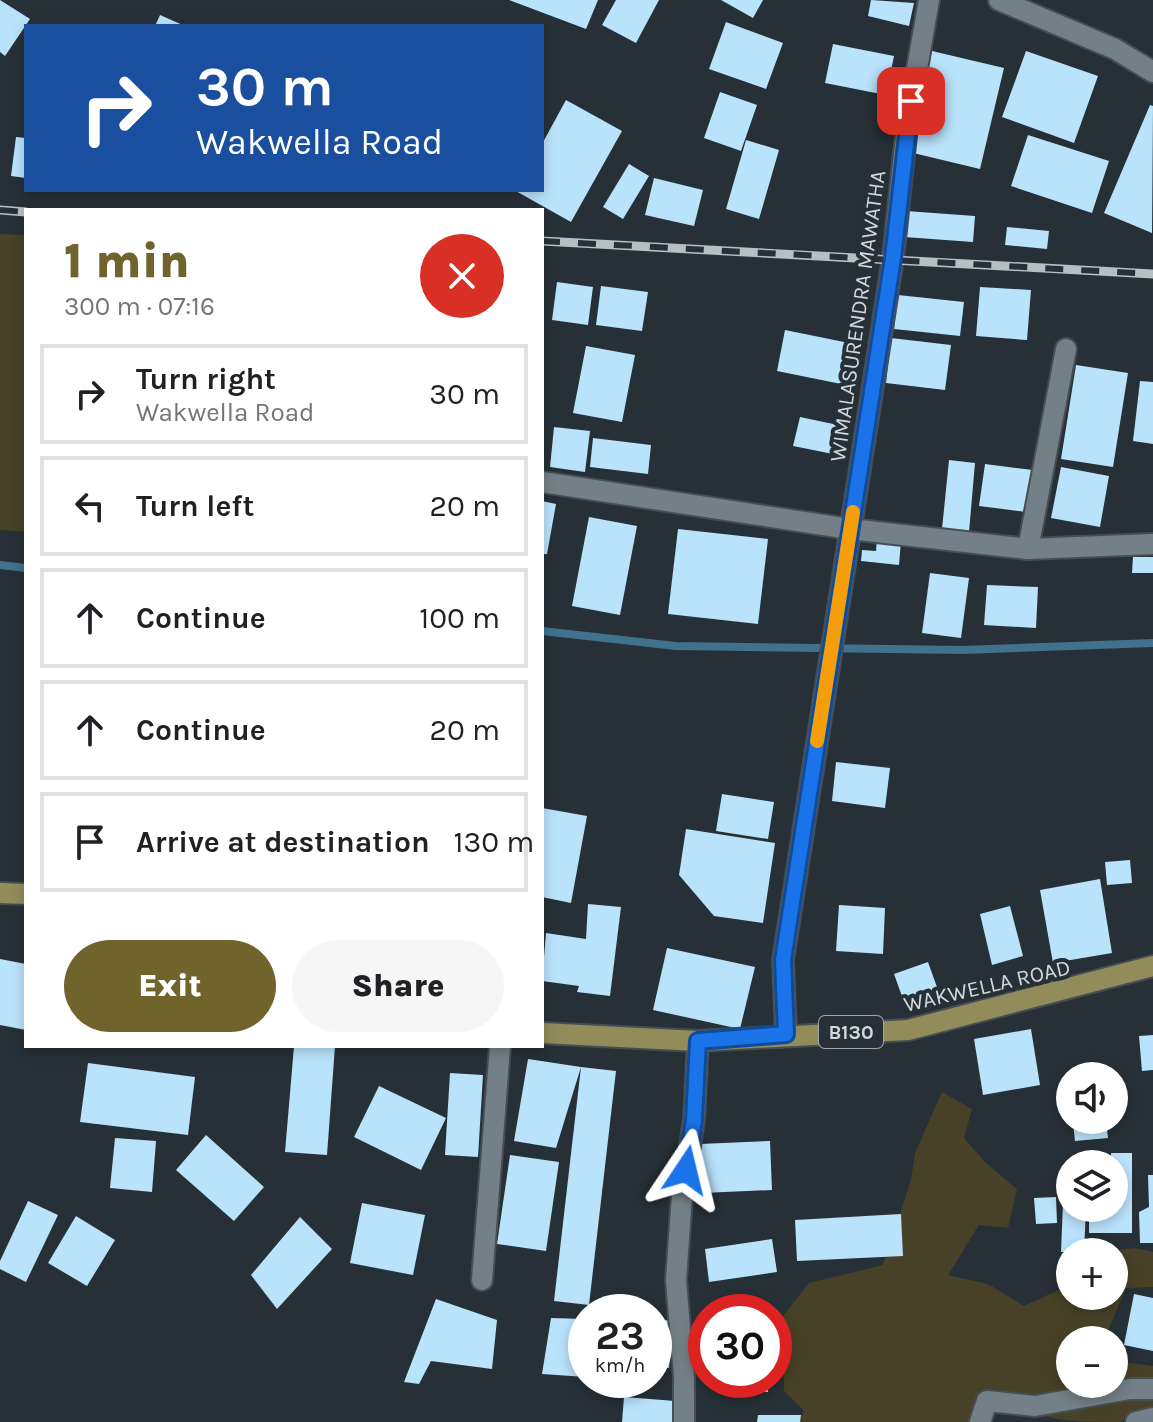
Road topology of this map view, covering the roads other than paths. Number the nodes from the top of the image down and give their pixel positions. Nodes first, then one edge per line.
1 (929, 0) edge
2 (999, 0) edge
3 (1153, 72) edge
4 (1066, 349) dead end
5 (544, 482) edge
6 (850, 529) junction
7 (1153, 544) edge
8 (1028, 549) junction
9 (0, 893) edge
10 (24, 894) edge
11 (1153, 966) edge
12 (544, 1033) edge
13 (786, 1034) junction
14 (698, 1041) junction
15 (500, 1048) edge
16 (482, 1280) dead end
17 (1153, 1389) edge
18 (1153, 1418) edge
19 (684, 1422) edge
20 (980, 1422) edge
21 (1136, 1422) edge

1 - 6 street, WIMALASURENDRA MAWATHA
2 - 3 street
4 - 8 street
5 - 6 street
6 - 8 street
6 - 13 street, WIMALASURENDRA MAWATHA
7 - 8 street
9 - 10 main road
11 - 13 main road, WAKWELLA ROAD / B130
12 - 14 main road, WAKWELLA ROAD / B130
13 - 14 main road, WAKWELLA ROAD / B130
14 - 19 street
15 - 16 street
17 - 20 street
18 - 21 street

